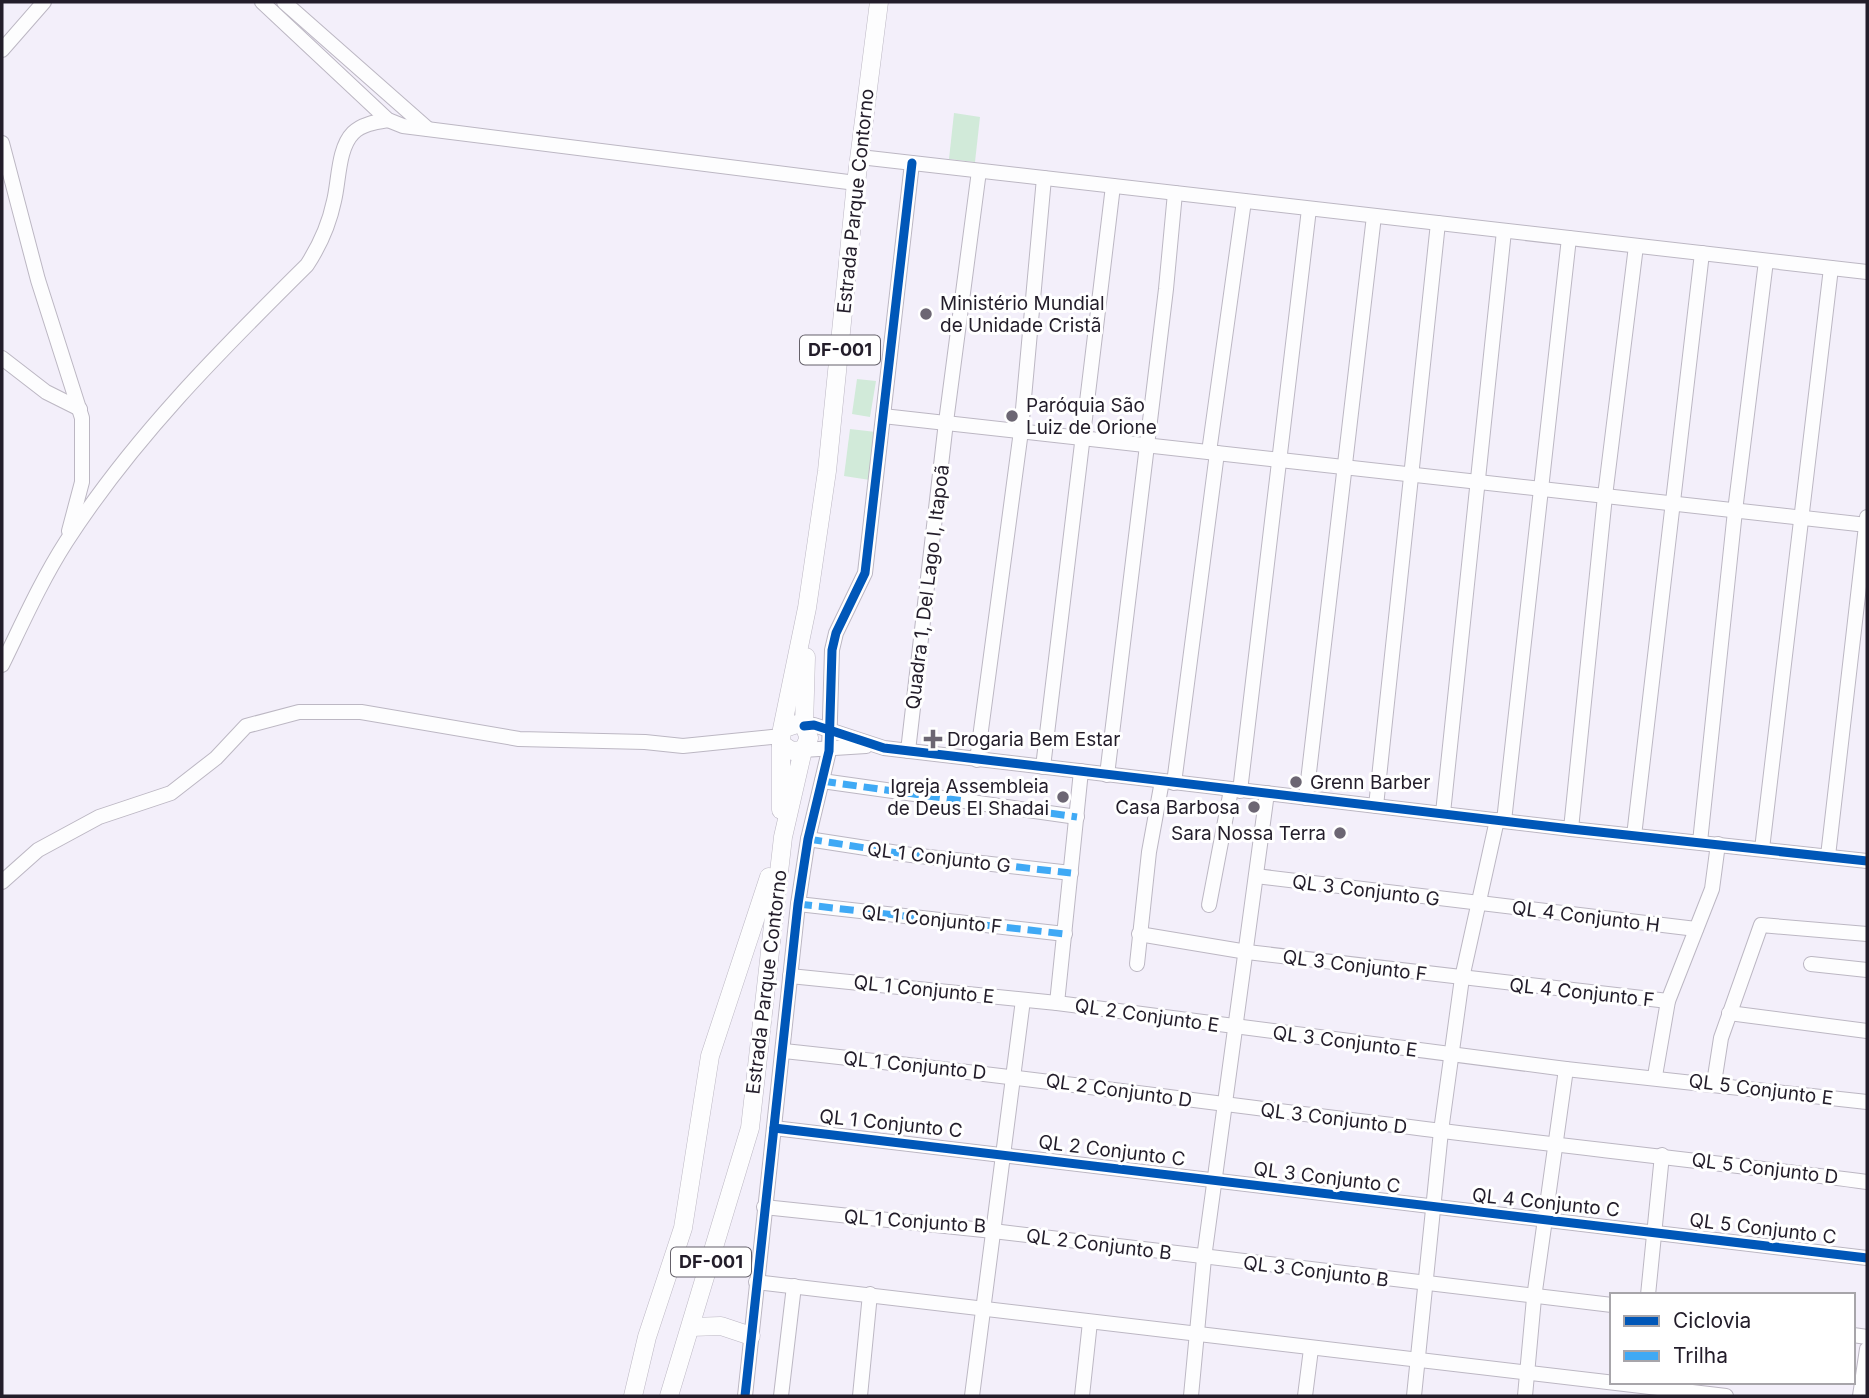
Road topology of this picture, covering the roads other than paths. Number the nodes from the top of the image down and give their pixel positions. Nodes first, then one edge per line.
1 (44, 2) edge
2 (262, 2) edge
3 (284, 2) edge
4 (879, 2) edge
5 (2, 50) edge
6 (358, 64) junction
7 (355, 89) junction
8 (388, 120) junction
9 (428, 129) junction
10 (2, 143) edge
11 (860, 157) junction
12 (912, 163) junction
13 (979, 171) junction
14 (1044, 178) junction
15 (856, 183) junction
16 (1113, 186) junction
17 (1175, 193) junction
18 (1244, 201) junction
19 (1309, 209) junction
20 (1374, 216) junction
21 (1438, 223) junction
22 (1504, 231) junction
23 (1569, 238) junction
24 (1636, 246) junction
25 (1702, 253) junction
26 (1766, 261) junction
27 (1830, 268) junction
28 (1867, 272) edge
29 (2, 358) edge
30 (80, 409) junction
31 (883, 416) junction
32 (946, 422) junction
33 (1021, 431) junction
34 (1084, 438) junction
35 (1148, 445) junction
36 (1213, 452) junction
37 (1280, 460) junction
38 (1345, 467) junction
39 (1409, 474) junction
40 (1476, 482) junction
41 (1542, 489) junction
42 (1605, 496) junction
43 (1671, 503) junction
44 (1735, 510) junction
45 (1867, 516) edge
46 (1799, 518) junction
47 (1867, 525) edge
48 (65, 542) junction
49 (807, 608) junction
50 (2, 665) edge
51 (804, 726) junction
52 (830, 731) junction
53 (781, 736) junction
54 (871, 746) junction
55 (803, 750) junction
56 (829, 751) junction
57 (908, 751) junction
58 (977, 760) junction
59 (1043, 768) junction
60 (1081, 771) junction
61 (1107, 775) junction
62 (822, 782) junction
63 (1168, 782) junction
64 (1236, 791) junction
65 (1267, 793) junction
66 (1306, 798) junction
67 (1376, 806) junction
68 (1443, 813) junction
69 (1077, 817) junction
70 (1501, 820) junction
71 (1571, 829) junction
72 (1634, 836) junction
73 (783, 837) junction
74 (807, 839) junction
75 (1700, 842) junction
76 (1718, 844) junction
77 (1762, 849) junction
78 (781, 856) junction
79 (1828, 856) junction
80 (1867, 861) edge
81 (1071, 873) junction
82 (1256, 876) junction
83 (2, 882) edge
84 (1476, 903) junction
85 (798, 904) junction
86 (1209, 905) dead end
87 (1696, 929) junction
88 (1065, 934) junction
89 (1139, 934) junction
90 (1867, 934) edge
91 (1247, 952) junction
92 (1137, 964) dead end
93 (1811, 964) dead end
94 (1867, 970) edge
95 (790, 976) junction
96 (1462, 978) junction
97 (1023, 1000) junction
98 (1668, 1001) junction
99 (1057, 1003) junction
100 (1729, 1013) junction
101 (1237, 1028) junction
102 (1867, 1031) edge
103 (784, 1051) junction
104 (1454, 1054) junction
105 (1566, 1069) junction
106 (1011, 1076) junction
107 (1655, 1076) junction
108 (1714, 1083) junction
109 (1867, 1101) edge
110 (1226, 1105) junction
111 (774, 1128) junction
112 (1441, 1131) junction
113 (1557, 1145) junction
114 (1003, 1153) junction
115 (1662, 1155) junction
116 (1216, 1181) junction
117 (1867, 1182) edge
118 (764, 1207) junction
119 (1433, 1208) junction
120 (1546, 1219) junction
121 (993, 1231) junction
122 (1655, 1232) junction
123 (1204, 1258) junction
124 (1867, 1258) edge
125 (756, 1282) junction
126 (1427, 1283) junction
127 (794, 1286) junction
128 (1648, 1293) edge
129 (870, 1294) junction
130 (1534, 1298) junction
131 (1610, 1306) edge
132 (982, 1310) junction
133 (1090, 1322) junction
134 (691, 1327) junction
135 (1198, 1335) junction
136 (751, 1336) junction
137 (1311, 1349) junction
138 (1867, 1349) edge
139 (1418, 1360) junction
140 (1527, 1373) junction
141 (1638, 1388) edge
142 (633, 1396) edge
143 (669, 1396) edge
144 (745, 1396) edge
145 (780, 1396) edge
146 (860, 1396) edge
147 (972, 1396) edge
148 (1082, 1396) edge
149 (1191, 1396) edge
150 (1305, 1396) edge
151 (1414, 1396) edge
152 (1525, 1396) edge
153 (1726, 1396) edge
154 (1860, 1396) edge

1 - 5 street
2 - 7 street
3 - 6 street
4 - 11 main road, Estrada Parque Contorno / DF-001
6 - 7 street
6 - 9 street
7 - 8 street
8 - 9 street
8 - 48 street
9 - 15 street
10 - 30 street
11 - 12 street
11 - 15 main road, Estrada Parque Contorno / DF-001
12 - 13 street
12 - 31 street
13 - 14 street
13 - 32 street, Quadra 1, Del Lago I, Itapoã
14 - 16 street
14 - 33 street
15 - 49 main road, Estrada Parque Contorno / DF-001
16 - 17 street
16 - 34 street
17 - 18 street
17 - 35 street
18 - 19 street
18 - 36 street
19 - 20 street
19 - 37 street
20 - 21 street
20 - 38 street
21 - 22 street
21 - 39 street
22 - 23 street
22 - 40 street
23 - 24 street
23 - 41 street
24 - 25 street
24 - 42 street
25 - 26 street
25 - 43 street
26 - 27 street
26 - 44 street
27 - 28 street
27 - 46 street
29 - 30 street
30 - 48 street
31 - 32 street
31 - 52 street
32 - 33 street
32 - 57 street, Quadra 1, Del Lago I, Itapoã
33 - 34 street
33 - 58 street
34 - 35 street
34 - 59 street
35 - 36 street
35 - 61 street
36 - 37 street
36 - 63 street
37 - 38 street
37 - 64 street
38 - 39 street
38 - 66 street
39 - 40 street
39 - 67 street
40 - 41 street
40 - 68 street
41 - 42 street
41 - 70 street
42 - 43 street
42 - 71 street
43 - 44 street
43 - 72 street
44 - 46 street
44 - 75 street
45 - 47 street
46 - 47 street
46 - 77 street
47 - 79 street
48 - 50 street
49 - 51 main road, Estrada Parque Contorno / DF-001
49 - 53 main road, Estrada Parque Contorno / DF-001
51 - 52 street
51 - 53 main road
51 - 55 main road, DF-001
52 - 54 street
52 - 56 street
53 - 55 main road
53 - 73 main road, Estrada Parque Contorno / DF-001
53 - 83 street
54 - 56 street
54 - 57 street
55 - 56 street
55 - 73 main road, Estrada Parque Contorno / DF-001
56 - 62 street
57 - 58 street
58 - 59 street
59 - 60 street
60 - 61 street
60 - 69 street
61 - 63 street
62 - 69 street
62 - 74 street
63 - 64 street
63 - 89 street
64 - 65 street
64 - 86 street
65 - 66 street
65 - 82 street
66 - 67 street
67 - 68 street
68 - 70 street
69 - 81 street
70 - 71 street
70 - 84 street
71 - 72 street
72 - 75 street
73 - 78 main road, Estrada Parque Contorno / DF-001
74 - 81 street, QL 1 Conjunto G
74 - 85 street
75 - 76 street
76 - 77 street
76 - 87 street
77 - 79 street
78 - 134 main road, Estrada Parque Contorno / DF-001
78 - 142 main road
79 - 80 street
81 - 88 street
82 - 84 street, QL 3 Conjunto G
82 - 91 street
84 - 87 street, QL 4 Conjunto H
84 - 96 street
85 - 88 street, QL 1 Conjunto F
85 - 95 street
87 - 98 street
88 - 99 street
89 - 91 street, QL 3 Conjunto F
89 - 92 street
90 - 100 street
91 - 96 street, QL 3 Conjunto F
91 - 101 street
93 - 94 street
95 - 97 street, QL 1 Conjunto E
95 - 103 street
96 - 98 street, QL 4 Conjunto F
96 - 104 street
97 - 99 street, QL 1 Conjunto E
97 - 106 street, QL 1 Conjunto D
98 - 107 street, QL 4 Conjunto F
99 - 101 street, QL 2 Conjunto E
100 - 102 street
100 - 108 street
101 - 104 street, QL 3 Conjunto E
101 - 110 street
103 - 106 street, QL 1 Conjunto D
103 - 111 street
104 - 105 street, QL 3 Conjunto E
104 - 112 street
105 - 107 street, QL 5 Conjunto E
105 - 113 street
106 - 110 street, QL 2 Conjunto D
106 - 114 street
107 - 108 street, QL 5 Conjunto E
108 - 109 street, QL 5 Conjunto E
110 - 112 street, QL 3 Conjunto D
110 - 116 street
111 - 114 street, QL 1 Conjunto C
111 - 118 street
112 - 113 street, QL 3 Conjunto D
112 - 119 street
113 - 115 street, QL 5 Conjunto D
113 - 120 street
114 - 116 street, QL 2 Conjunto C
114 - 121 street, QL 1 Conjunto B
115 - 117 street, QL 5 Conjunto D
115 - 122 street
116 - 119 street, QL 3 Conjunto C
116 - 123 street
118 - 121 street, QL 1 Conjunto B
118 - 125 street
119 - 120 street, QL 4 Conjunto C
119 - 126 street
120 - 122 street, QL 4 Conjunto C
120 - 130 street, QL 4 Conjunto C
121 - 123 street, QL 2 Conjunto B
121 - 132 street
122 - 124 street, QL 5 Conjunto C
122 - 128 street
123 - 126 street, QL 3 Conjunto B
123 - 135 street
125 - 127 street
125 - 136 street
126 - 130 street, QL 3 Conjunto B
126 - 139 street
127 - 129 street
127 - 145 street
129 - 132 street
129 - 146 street
130 - 131 street, QL 3 Conjunto B
130 - 140 street, QL 4 Conjunto C
132 - 133 street
132 - 147 street
133 - 135 street
133 - 148 street
134 - 136 main road
134 - 143 main road, DF-001
135 - 137 street
135 - 149 street
136 - 144 street
137 - 139 street
137 - 150 street
138 - 154 street
139 - 140 street
139 - 151 street
140 - 141 street
140 - 152 street, QL 4 Conjunto C
141 - 153 street

